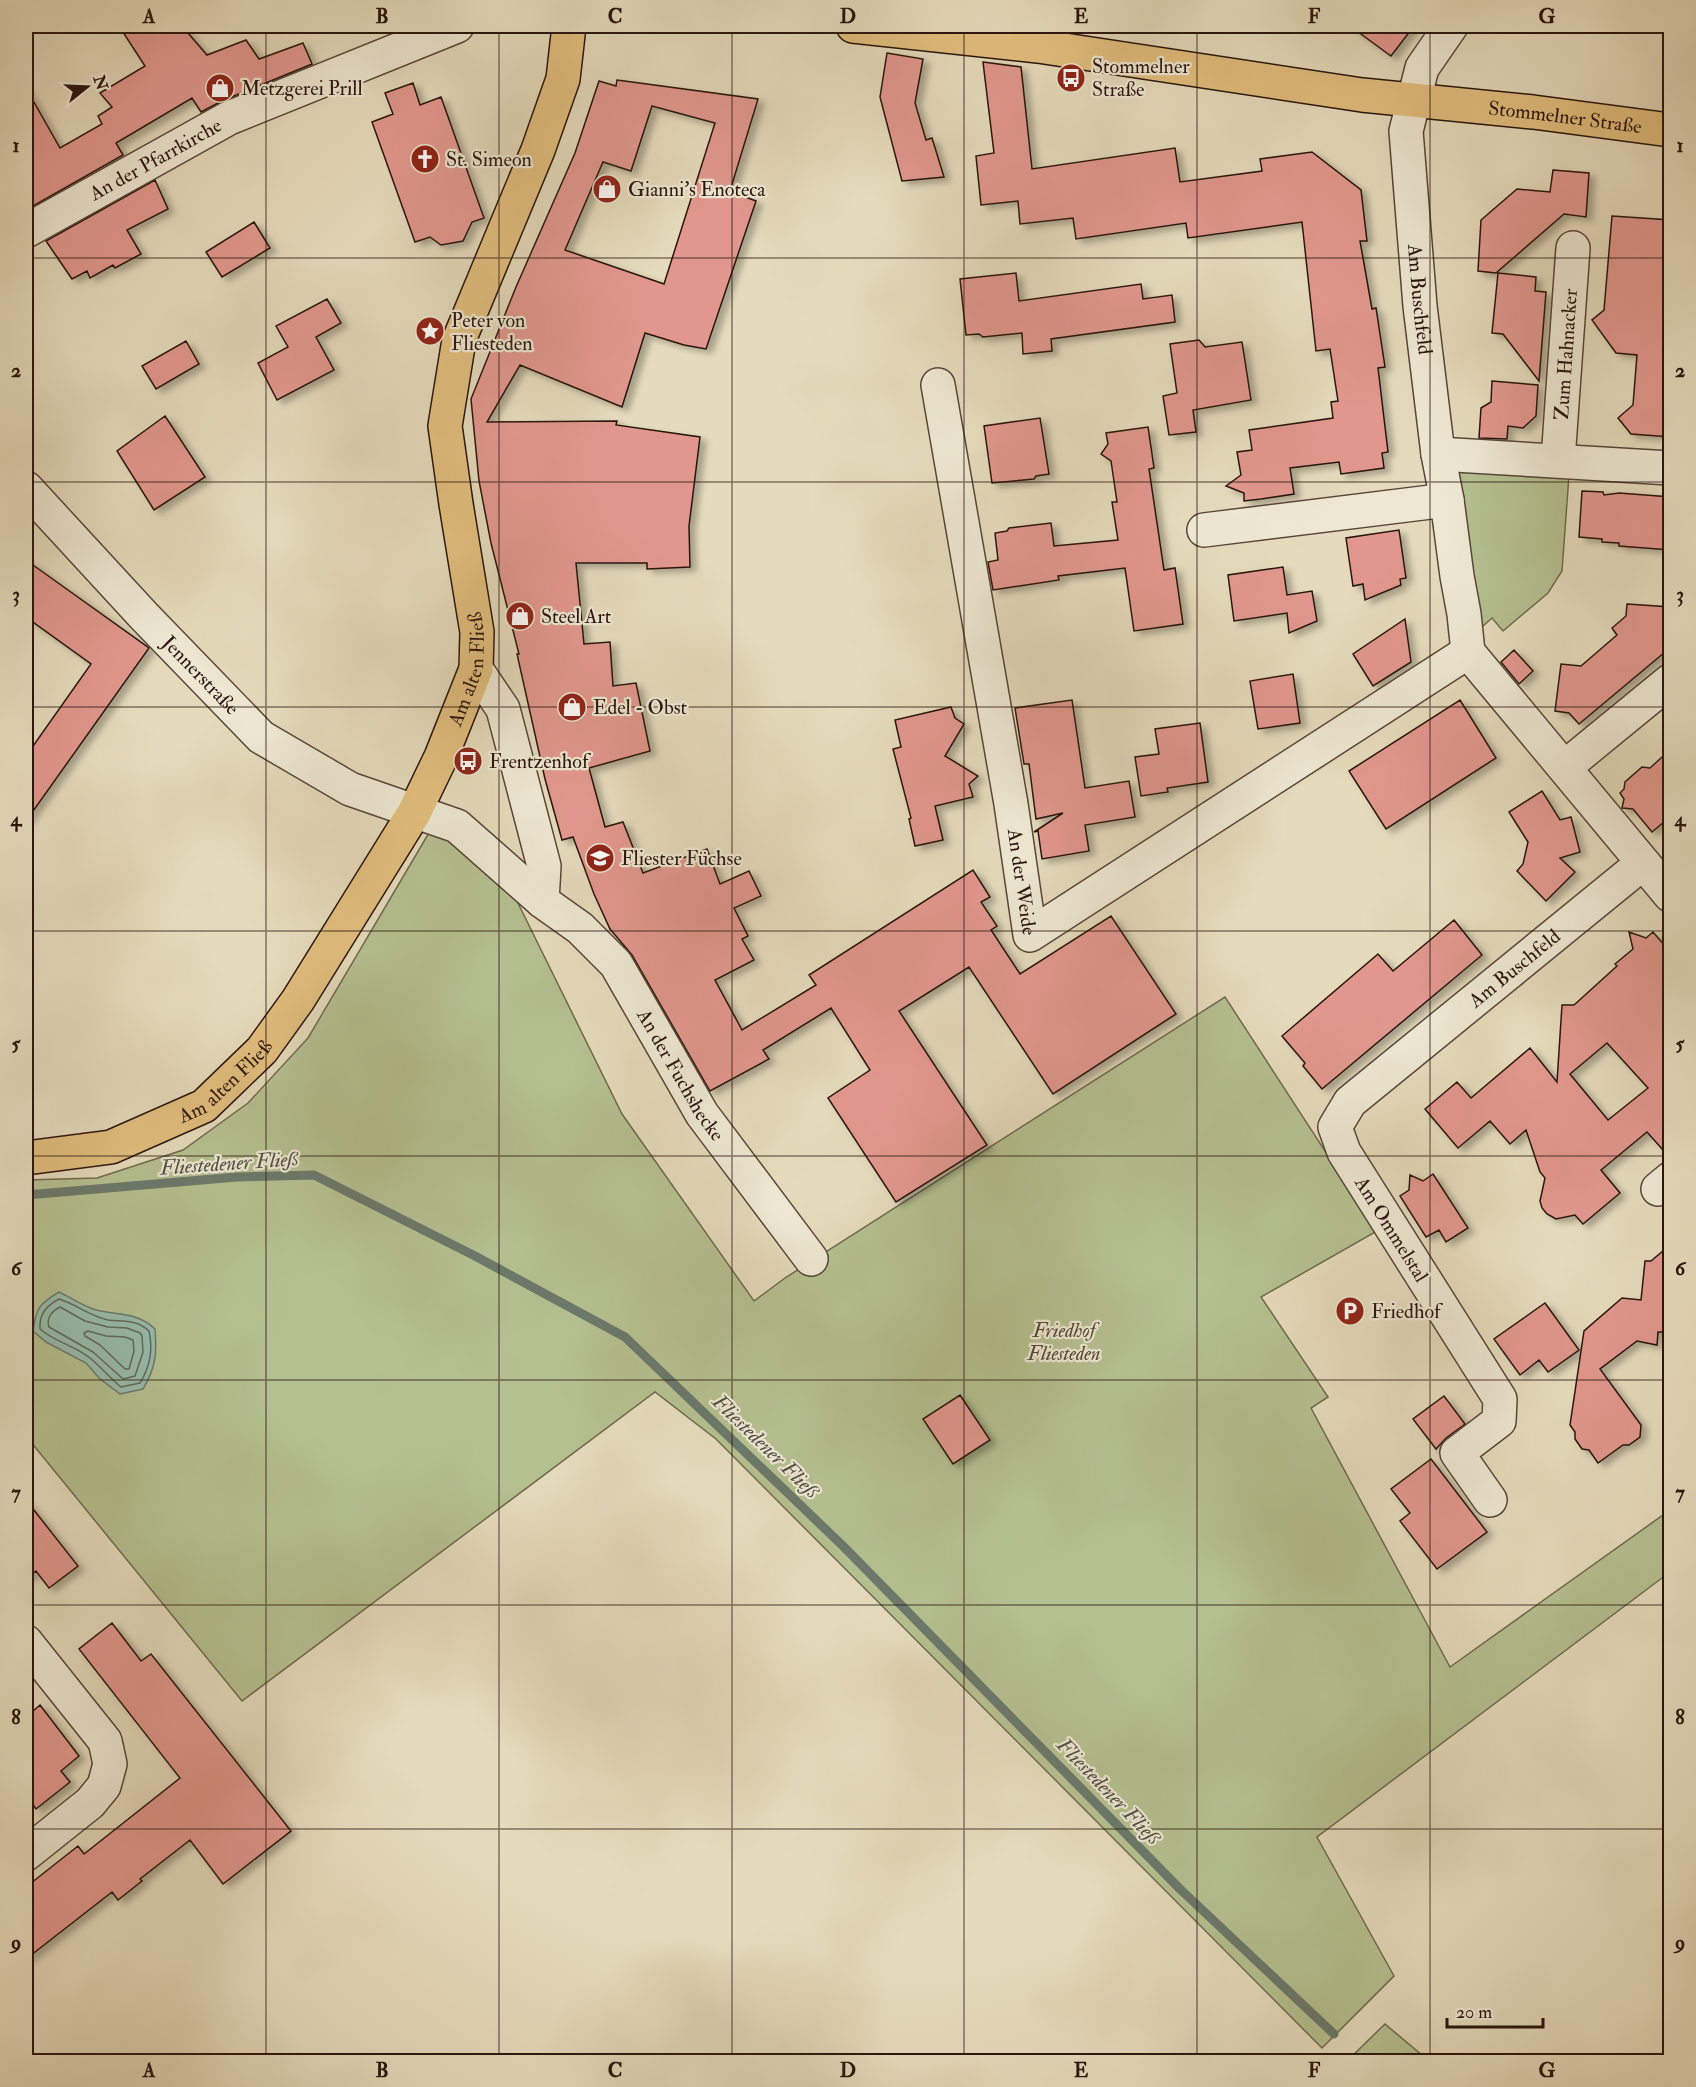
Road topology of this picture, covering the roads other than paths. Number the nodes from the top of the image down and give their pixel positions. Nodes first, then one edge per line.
1 (457, 26) edge
2 (569, 26) edge
3 (853, 26) edge
4 (1451, 26) edge
5 (1414, 100) junction
6 (1671, 130) edge
7 (26, 231) edge
8 (1573, 248) dead end
9 (938, 385) dead end
10 (1438, 454) junction
11 (1558, 460) junction
12 (1671, 468) edge
13 (26, 489) edge
14 (1447, 500) junction
15 (1204, 530) dead end
16 (1468, 652) junction
17 (476, 669) junction
18 (1671, 681) edge
19 (1565, 768) junction
20 (414, 813) junction
21 (1643, 863) junction
22 (1671, 895) edge
23 (542, 901) junction
24 (1385, 1075) joint
25 (26, 1158) edge
26 (811, 1259) dead end
27 (1490, 1500) dead end
28 (26, 1642) edge
29 (26, 1854) edge

1 - 7 street, An der Pfarrkirche
2 - 17 main road, Am alten Fließ
3 - 5 main road, Stommelner Straße
4 - 5 street, Am Buschfeld
5 - 6 main road, Stommelner Straße
5 - 10 street, Am Buschfeld
8 - 11 street, Zum Hahnacker
9 - 16 street, An der Weide
10 - 11 street
10 - 14 street, Am Buschfeld
11 - 12 street
13 - 20 street, Jennerstraße
14 - 15 street
14 - 16 street, Am Buschfeld
16 - 19 street
17 - 20 main road, Am alten Fließ
17 - 23 street
18 - 19 street
19 - 21 street
20 - 23 street, An der Fuchshecke
20 - 25 main road, Am alten Fließ
21 - 22 street
21 - 24 street, Am Buschfeld
23 - 26 street, An der Fuchshecke
24 - 27 street, Am Ommelstal
28 - 29 street

